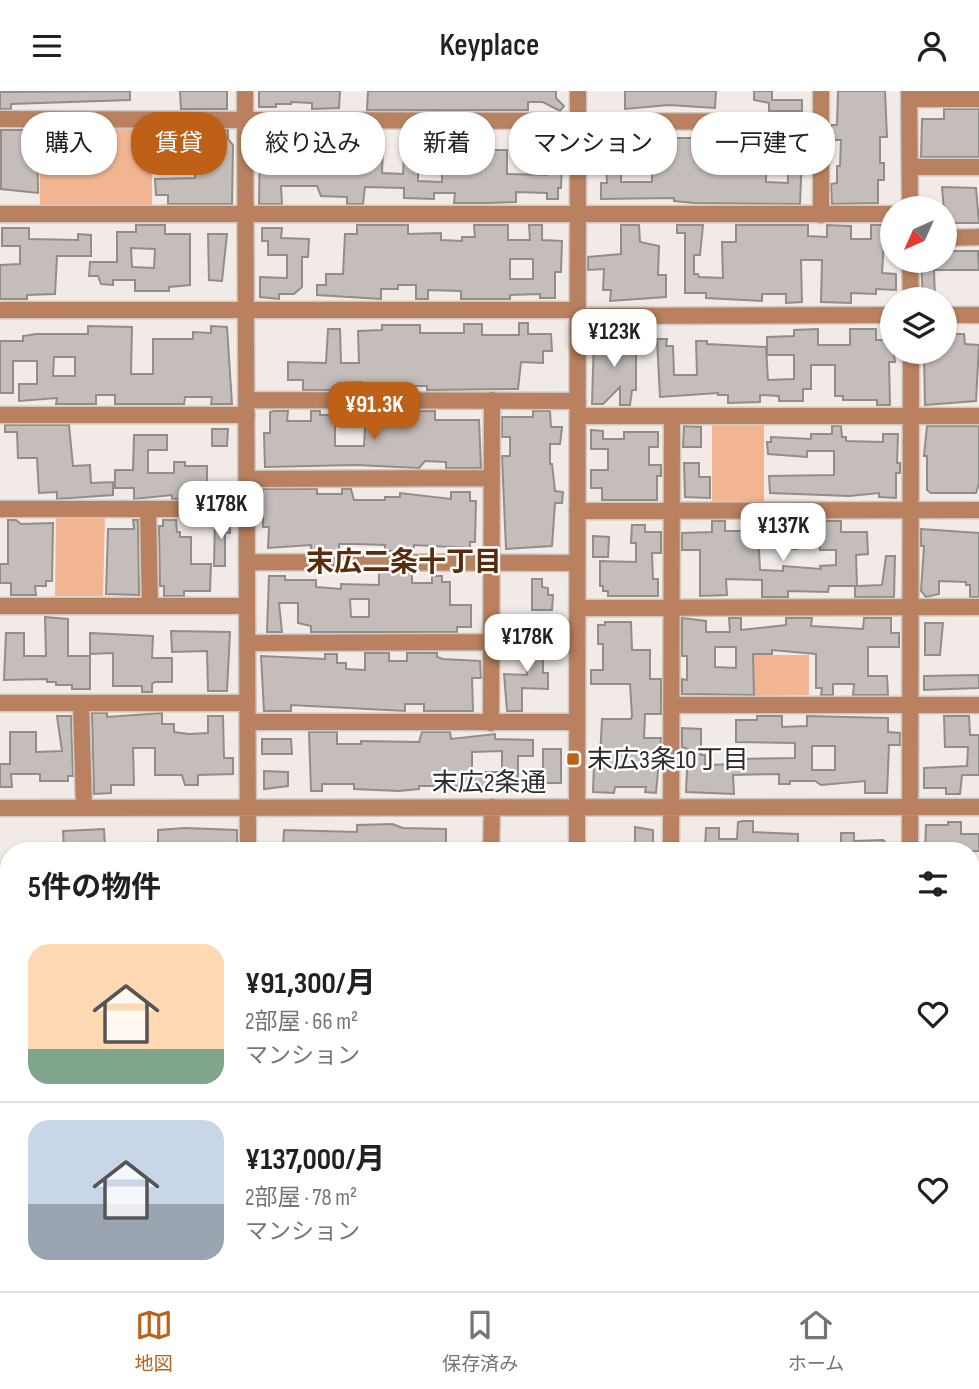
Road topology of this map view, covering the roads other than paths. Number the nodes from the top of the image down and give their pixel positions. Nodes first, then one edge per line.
1 (245, 91) edge
2 (578, 91) edge
3 (821, 91) edge
4 (909, 95) edge
5 (979, 99) edge
6 (245, 112) edge
7 (578, 112) edge
8 (821, 112) edge
9 (0, 119) edge
10 (241, 120) edge
11 (385, 120) edge
12 (509, 120) edge
13 (910, 167) junction
14 (979, 167) edge
15 (246, 175) edge
16 (578, 175) edge
17 (821, 175) edge
18 (910, 196) edge
19 (0, 214) edge
20 (578, 214) junction
21 (880, 214) edge
22 (246, 215) junction
23 (821, 215) junction
24 (979, 237) edge
25 (957, 238) edge
26 (0, 310) edge
27 (247, 311) junction
28 (578, 313) junction
29 (880, 315) edge
30 (957, 315) edge
31 (979, 315) edge
32 (911, 364) edge
33 (492, 400) junction
34 (247, 407) junction
35 (578, 408) junction
36 (0, 415) edge
37 (672, 416) junction
38 (979, 416) edge
39 (911, 417) junction
40 (247, 478) junction
41 (491, 478) junction
42 (0, 509) edge
43 (148, 509) junction
44 (247, 509) junction
45 (911, 510) junction
46 (979, 510) edge
47 (673, 511) junction
48 (578, 512) junction
49 (247, 562) junction
50 (491, 562) junction
51 (577, 563) junction
52 (0, 606) edge
53 (150, 606) junction
54 (247, 606) junction
55 (672, 607) junction
56 (911, 607) junction
57 (979, 607) edge
58 (577, 608) junction
59 (490, 642) junction
60 (247, 643) junction
61 (0, 703) edge
62 (80, 703) junction
63 (247, 703) junction
64 (671, 705) junction
65 (911, 705) junction
66 (979, 705) edge
67 (248, 722) junction
68 (577, 722) junction
69 (491, 723) junction
70 (84, 807) junction
71 (247, 807) junction
72 (492, 807) junction
73 (577, 807) junction
74 (979, 807) edge
75 (0, 808) edge
76 (671, 808) junction
77 (910, 808) junction
78 (248, 842) edge
79 (491, 842) edge
80 (577, 842) edge
81 (671, 842) edge
82 (910, 842) edge

1 - 6 street
2 - 7 street
3 - 8 street
4 - 5 street
4 - 13 street
9 - 10 street
11 - 12 street
13 - 14 street
13 - 18 street
15 - 22 street
16 - 20 street
17 - 23 street
19 - 22 street
20 - 22 street
20 - 23 street
20 - 28 street
21 - 23 street
22 - 27 street
24 - 25 street
26 - 27 street
27 - 28 street
27 - 34 street
28 - 29 street
28 - 35 street
30 - 31 street
32 - 39 street
33 - 34 street
33 - 35 street
33 - 41 street
34 - 36 street
34 - 40 street
35 - 37 street
35 - 48 street
37 - 39 street
37 - 47 street
38 - 39 street
39 - 45 street
40 - 41 street
40 - 44 street
41 - 50 street
42 - 43 street
43 - 44 street
43 - 53 street
44 - 49 street
45 - 46 street
45 - 47 street
45 - 56 street
47 - 48 street
47 - 55 street
48 - 51 street
49 - 50 street
49 - 54 street
50 - 51 street
50 - 59 street
51 - 58 street
52 - 53 street
53 - 54 street
54 - 60 street
55 - 56 street
55 - 58 street
55 - 64 street
56 - 57 street
56 - 65 street
58 - 68 street
59 - 60 street
59 - 69 street
60 - 63 street
61 - 62 street
62 - 63 street
62 - 70 street
63 - 67 street
64 - 65 street
64 - 76 street
65 - 66 street
65 - 77 street
67 - 69 street
67 - 71 street
68 - 69 street
68 - 73 street
70 - 71 street, 末広2条通
70 - 75 street, 末広2条通
71 - 72 street, 末広2条通
71 - 78 street
72 - 73 street, 末広2条通
72 - 79 street
73 - 76 street, 末広2条通
73 - 80 street
74 - 77 street, 末広2条通
76 - 77 street, 末広2条通
76 - 81 street
77 - 82 street

